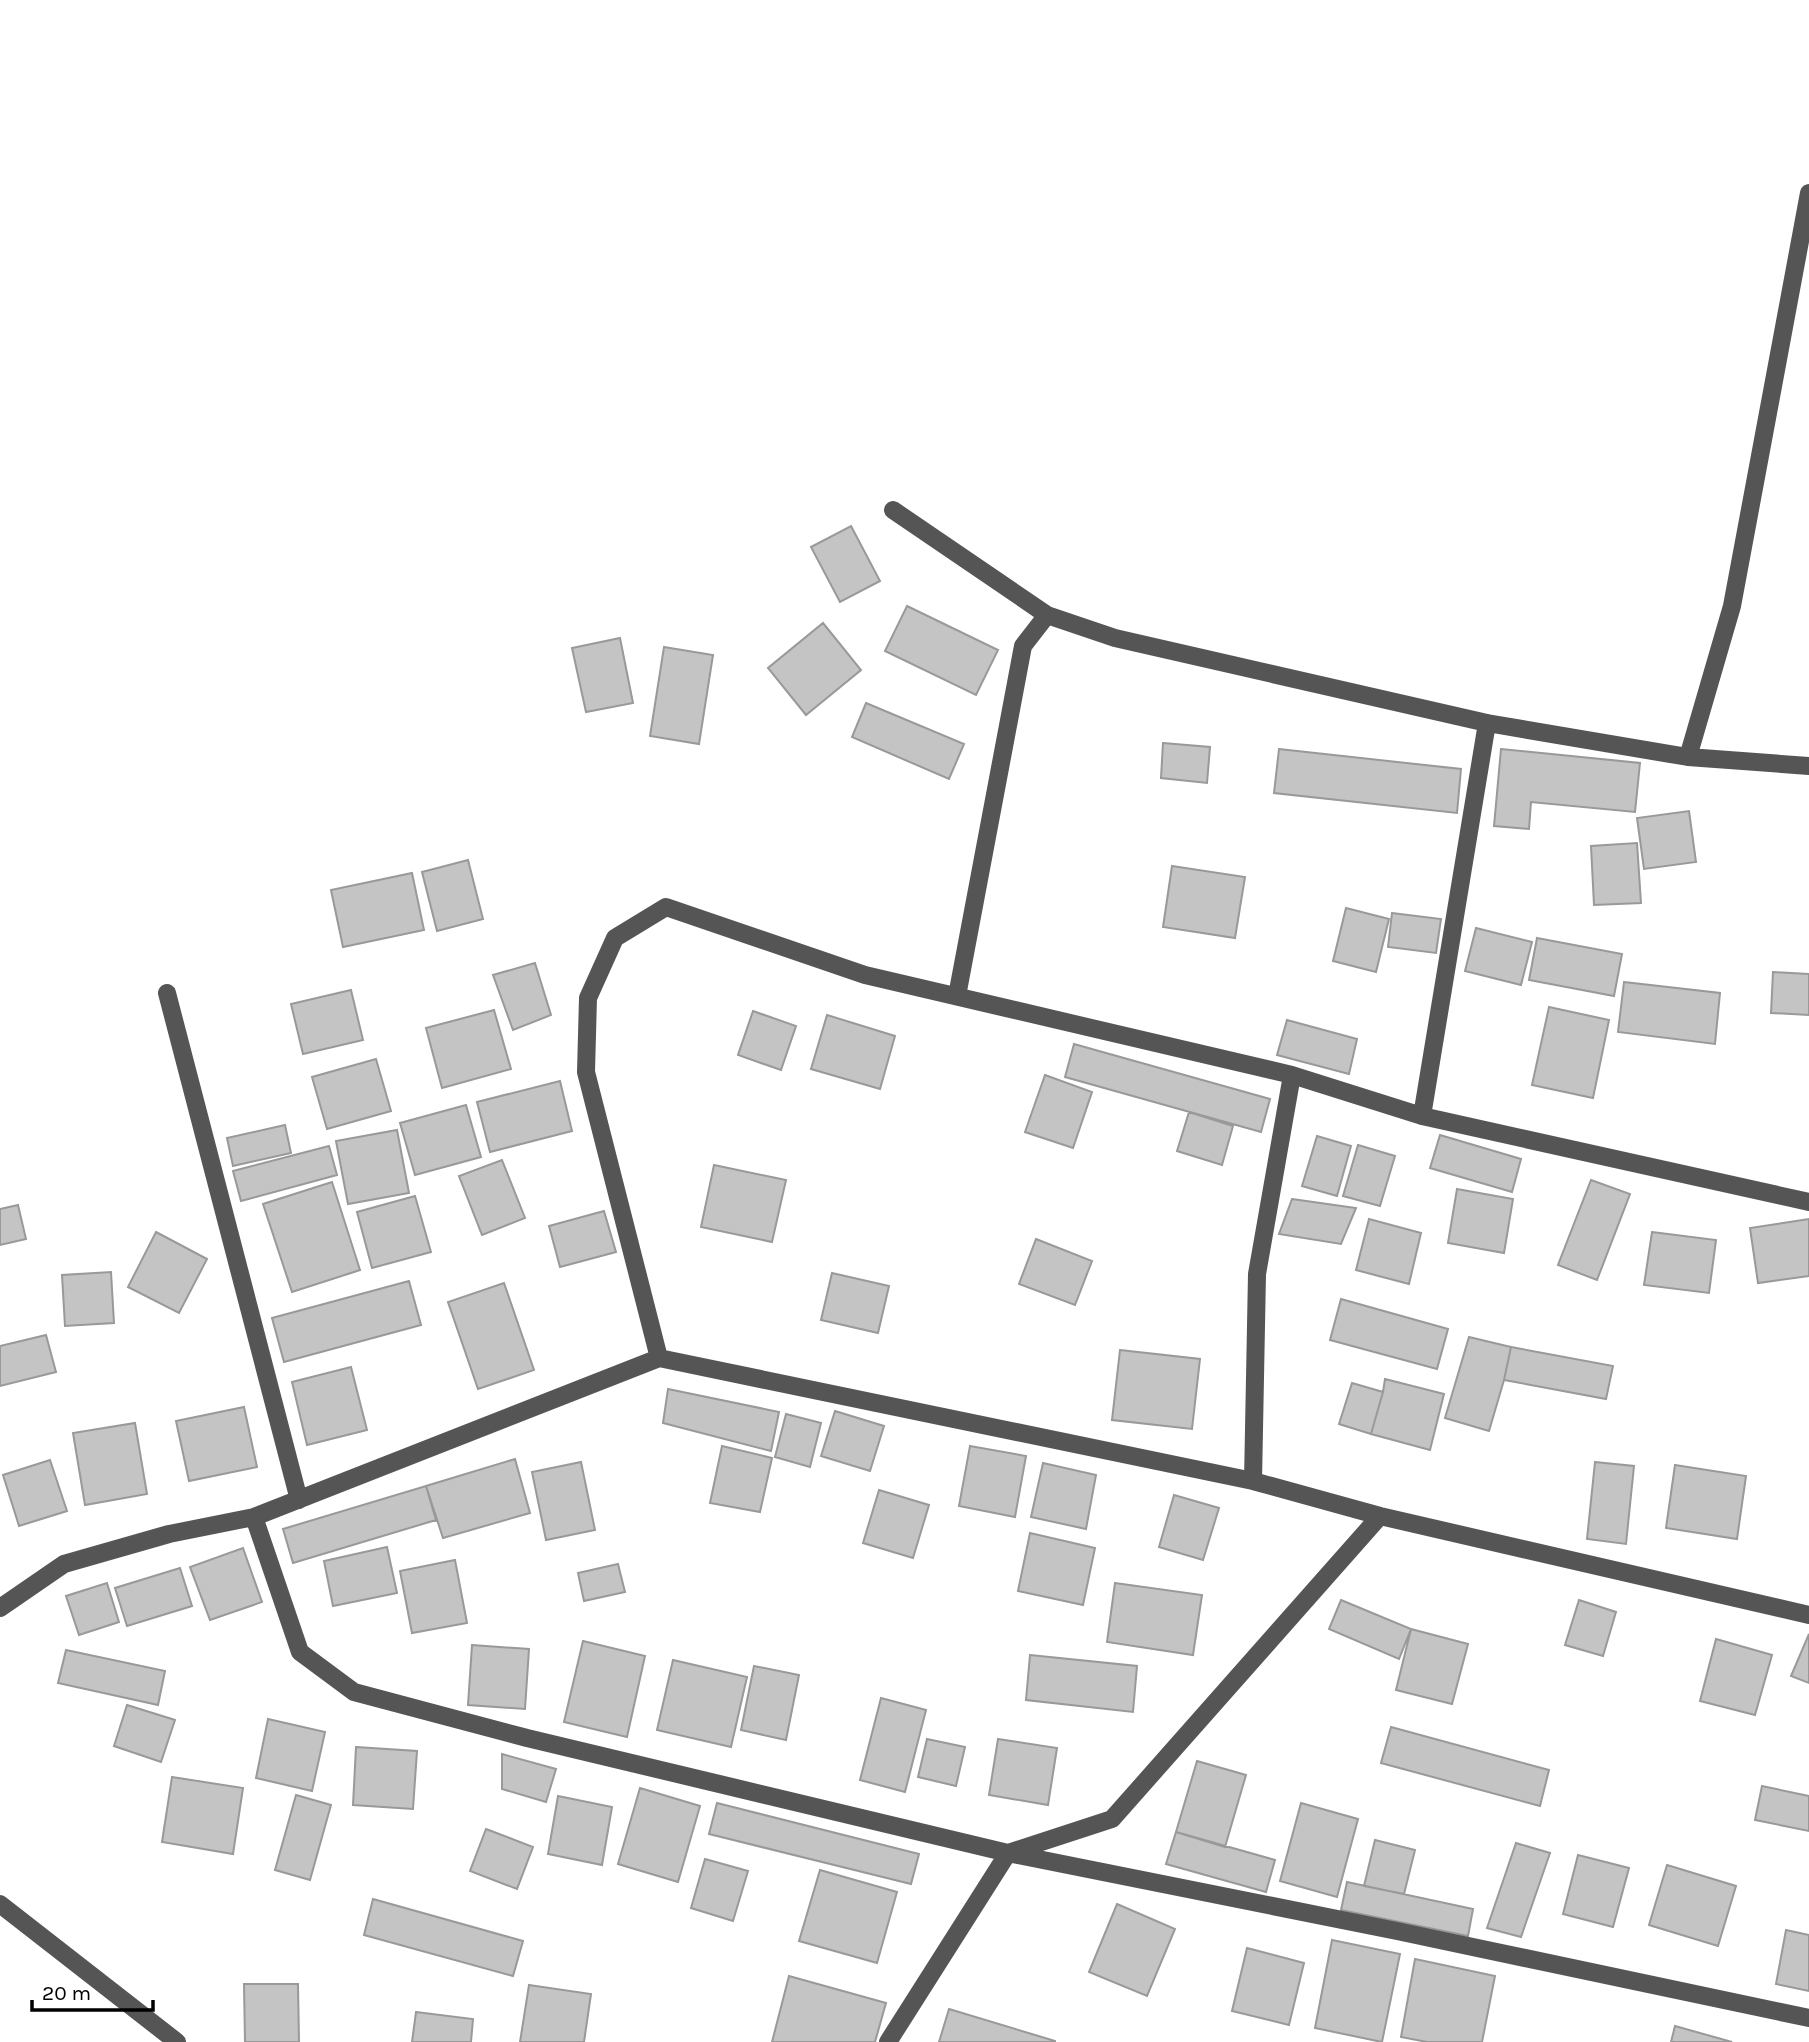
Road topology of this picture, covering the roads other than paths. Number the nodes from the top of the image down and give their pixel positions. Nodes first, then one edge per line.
1 (1809, 193) edge
2 (893, 510) dead end
3 (1047, 615) junction
4 (1487, 723) junction
5 (1688, 757) junction
6 (1809, 766) edge
7 (167, 993) dead end
8 (957, 996) junction
9 (1292, 1075) junction
10 (1422, 1116) junction
11 (1809, 1202) edge
12 (659, 1359) junction
13 (1253, 1481) junction
14 (299, 1500) junction
15 (1380, 1516) junction
16 (254, 1517) junction
17 (0, 1608) edge
18 (1809, 1615) edge
19 (1008, 1853) junction
20 (0, 1904) edge
21 (1809, 2018) edge
22 (177, 2042) edge
23 (888, 2042) edge

1 - 5 street
2 - 3 street
3 - 4 street
3 - 8 street
4 - 5 street
4 - 10 street
5 - 6 street
7 - 14 street
8 - 9 street
8 - 12 street
9 - 10 street
9 - 13 street
10 - 11 street
12 - 13 street
12 - 14 street
13 - 15 street
14 - 16 street
15 - 18 street
15 - 19 street
16 - 17 street
16 - 19 street
19 - 21 street
19 - 23 street
20 - 22 street

